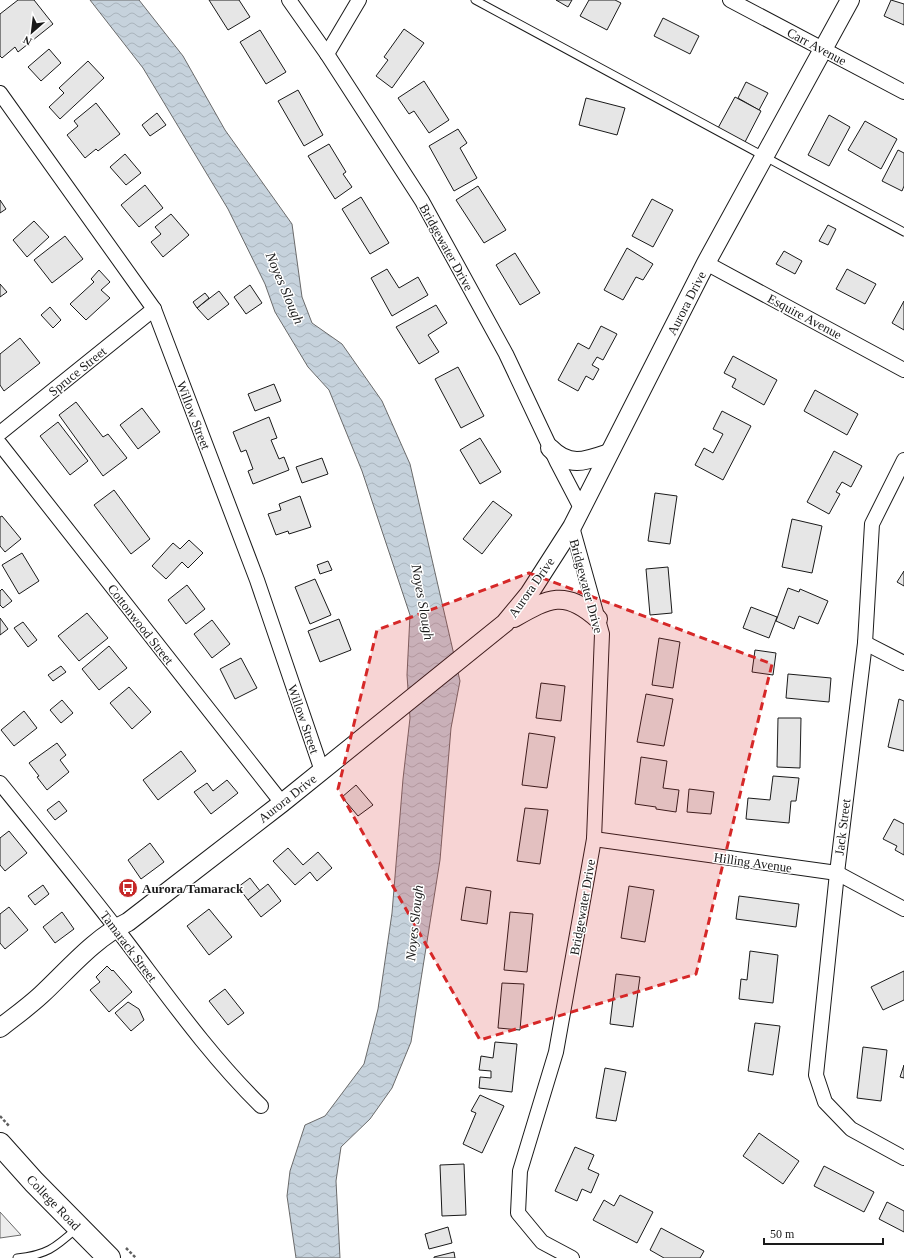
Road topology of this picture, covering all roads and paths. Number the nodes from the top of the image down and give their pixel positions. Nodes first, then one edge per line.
1 (289, 0) edge
2 (359, 0) edge
3 (474, 0) edge
4 (730, 0) edge
5 (850, 0) edge
6 (823, 49) junction
7 (327, 54) junction
8 (0, 92) edge
9 (904, 92) edge
10 (764, 157) junction
11 (904, 232) edge
12 (706, 263) junction
13 (154, 309) junction
14 (904, 370) edge
15 (0, 433) edge
16 (0, 444) edge
17 (550, 448) junction
18 (609, 453) junction
19 (904, 460) edge
20 (581, 508) junction
21 (572, 528) junction
22 (598, 619) junction
23 (505, 623) junction
24 (865, 643) junction
25 (904, 663) edge
26 (322, 771) junction
27 (0, 783) edge
28 (282, 803) junction
29 (594, 839) junction
30 (836, 873) junction
31 (904, 909) edge
32 (116, 928) junction
33 (0, 1028) edge
34 (261, 1106) dead end
35 (0, 1144) edge
36 (904, 1158) edge
37 (78, 1227) junction
38 (17, 1258) edge
39 (109, 1258) edge
40 (572, 1258) edge

1 - 7 street, Bridgewater Drive
2 - 7 street
3 - 10 lane
4 - 6 street, Carr Avenue
5 - 6 street, Aurora Drive
6 - 9 street, Carr Avenue
6 - 10 street, Aurora Drive
7 - 17 street, Bridgewater Drive
8 - 13 street, Willow Street
10 - 11 lane
10 - 12 street, Aurora Drive
12 - 14 street, Esquire Avenue
12 - 18 street, Aurora Drive
13 - 15 street, Spruce Street
13 - 26 street, Willow Street
16 - 28 street, Cottonwood Street
17 - 18 street
17 - 20 street, Bridgewater Drive
18 - 20 street, Aurora Drive
19 - 24 street, Jack Street
20 - 21 street, Aurora Drive
21 - 22 street, Bridgewater Drive
21 - 23 street, Aurora Drive
22 - 23 street
22 - 29 street, Bridgewater Drive
23 - 26 street, Aurora Drive
24 - 25 street
24 - 30 street, Jack Street
26 - 28 street, Aurora Drive
27 - 32 street, Tamarack Street
28 - 32 street, Aurora Drive
29 - 30 street, Hilling Avenue
29 - 40 street, Bridgewater Drive
30 - 31 street, Hilling Avenue
30 - 36 street, Jack Street
32 - 33 street, Aurora Drive
32 - 34 street, Tamarack Street
35 - 37 main road, College Road
37 - 38 lane
37 - 39 main road, College Road

